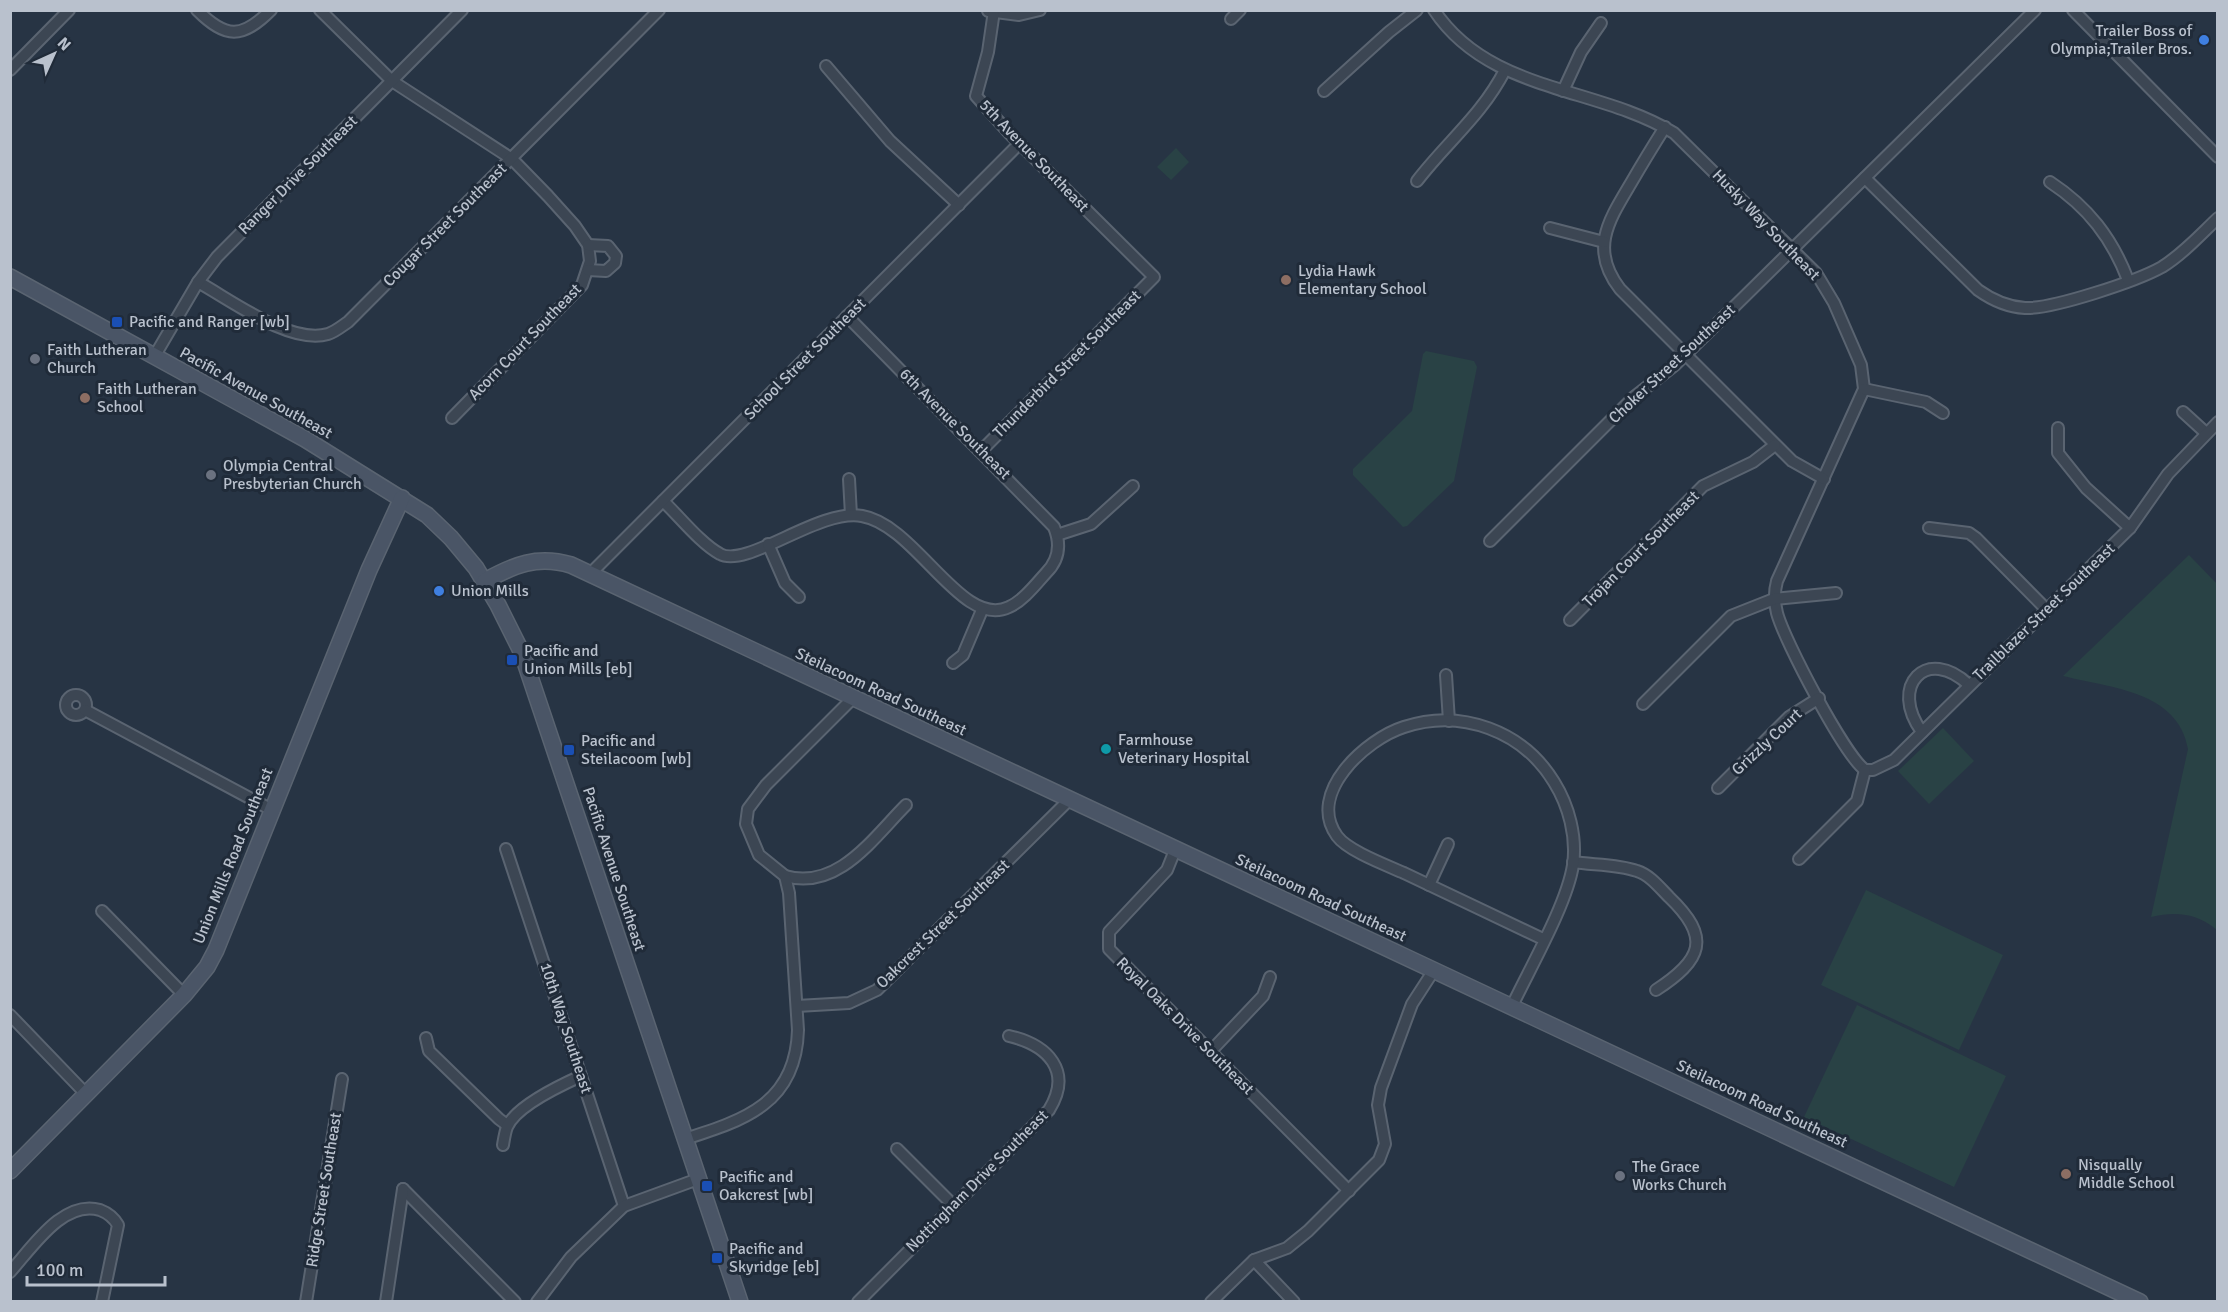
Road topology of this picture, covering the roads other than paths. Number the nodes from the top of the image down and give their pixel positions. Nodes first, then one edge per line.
1 (69, 10) edge
2 (197, 10) edge
3 (271, 10) edge
4 (320, 10) edge
5 (462, 10) edge
6 (659, 10) edge
7 (1040, 10) edge
8 (1240, 10) edge
9 (1417, 10) edge
10 (1434, 10) edge
11 (2035, 10) edge
12 (2073, 10) edge
13 (991, 11) edge
14 (1231, 19) dead end
15 (1601, 23) dead end
16 (826, 66) dead end
17 (10, 70) edge
18 (1505, 70) junction
19 (392, 81) junction
20 (1324, 91) dead end
21 (1563, 91) junction
22 (1665, 127) junction
23 (1019, 144) junction
24 (2217, 157) edge
25 (512, 159) junction
26 (1865, 178) junction
27 (1417, 181) dead end
28 (2050, 182) dead end
29 (958, 205) junction
30 (2217, 218) edge
31 (1551, 228) dead end
32 (1604, 242) junction
33 (588, 245) junction
34 (1793, 248) junction
35 (589, 266) junction
36 (10, 277) edge
37 (1154, 277) joint
38 (2128, 280) junction
39 (198, 282) junction
40 (847, 316) junction
41 (1686, 355) junction
42 (154, 357) junction
43 (1864, 389) junction
44 (2183, 412) dead end
45 (1943, 413) dead end
46 (452, 418) dead end
47 (2217, 422) edge
48 (2058, 428) dead end
49 (2206, 433) junction
50 (1775, 444) junction
51 (981, 451) junction
52 (849, 479) dead end
53 (1824, 479) junction
54 (1133, 486) dead end
55 (402, 498) junction
56 (663, 501) junction
57 (851, 515) junction
58 (1929, 528) dead end
59 (2130, 528) junction
60 (1057, 535) junction
61 (1490, 541) dead end
62 (768, 544) junction
63 (590, 574) junction
64 (485, 581) junction
65 (1836, 593) dead end
66 (799, 597) dead end
67 (1774, 599) junction
68 (982, 610) junction
69 (2047, 610) junction
70 (1570, 620) dead end
71 (952, 663) dead end
72 (1446, 675) dead end
73 (1969, 685) junction
74 (853, 698) junction
75 (1819, 698) junction
76 (1642, 704) dead end
77 (85, 710) dead end
78 (1449, 721) junction
79 (1922, 732) junction
80 (1865, 770) junction
81 (1718, 788) dead end
82 (1069, 800) junction
83 (906, 805) dead end
84 (272, 810) junction
85 (1448, 844) dead end
86 (506, 849) dead end
87 (1175, 850) junction
88 (1799, 859) dead end
89 (1573, 862) junction
90 (785, 876) junction
91 (1429, 885) junction
92 (102, 911) dead end
93 (1543, 939) junction
94 (1434, 970) junction
95 (1270, 977) dead end
96 (1656, 990) dead end
97 (184, 995) junction
98 (797, 1006) junction
99 (1512, 1006) junction
100 (10, 1015) edge
101 (1009, 1036) dead end
102 (426, 1038) dead end
103 (1210, 1052) junction
104 (581, 1076) junction
105 (342, 1079) dead end
106 (86, 1094) junction
107 (507, 1125) junction
108 (685, 1139) junction
109 (503, 1145) dead end
110 (897, 1149) dead end
111 (10, 1171) edge
112 (699, 1179) junction
113 (1349, 1191) junction
114 (953, 1205) junction
115 (624, 1206) junction
116 (1254, 1260) junction
117 (10, 1272) edge
118 (102, 1302) edge
119 (306, 1302) edge
120 (386, 1302) edge
121 (515, 1302) edge
122 (537, 1302) edge
123 (740, 1302) edge
124 (858, 1302) edge
125 (1211, 1302) edge
126 (1294, 1302) edge
127 (2140, 1302) edge

1 - 17 street
2 - 3 street
4 - 19 street
5 - 19 street, Ranger Drive Southeast
6 - 25 street, Cougar Street Southeast
7 - 13 street
8 - 14 street
9 - 20 street
10 - 18 street, Husky Way Southeast
11 - 26 street, Choker Street Southeast
12 - 24 street
13 - 23 street, 5th Avenue Southeast
15 - 21 street
16 - 29 street
18 - 21 street, Husky Way Southeast
18 - 27 street
19 - 25 street
19 - 39 street, Ranger Drive Southeast
21 - 22 street, Husky Way Southeast
22 - 32 street
22 - 34 street, Husky Way Southeast
23 - 29 street, School Street Southeast
23 - 37 street, 5th Avenue Southeast
25 - 33 street
25 - 39 street, Cougar Street Southeast
26 - 34 street, Choker Street Southeast
26 - 38 street
28 - 38 street
29 - 40 street, School Street Southeast
30 - 38 street
31 - 32 street
32 - 41 street
33 - 35 street
33 - 35 street
34 - 41 street, Choker Street Southeast
34 - 43 street, Husky Way Southeast
35 - 46 street, Acorn Court Southeast
36 - 42 street, Pacific Avenue Southeast
37 - 51 street, Thunderbird Street Southeast
39 - 42 street, Ranger Drive Southeast
40 - 51 street, 6th Avenue Southeast
40 - 56 street, School Street Southeast
41 - 50 street
41 - 61 street, Choker Street Southeast
42 - 55 street, Pacific Avenue Southeast
43 - 45 street
43 - 53 street
44 - 49 street
47 - 49 street, Trailblazer Street Southeast
48 - 59 street
49 - 59 street, Trailblazer Street Southeast
50 - 53 street
50 - 70 street, Trojan Court Southeast
51 - 60 street, 6th Avenue Southeast
52 - 57 street
53 - 67 street
54 - 60 street
55 - 64 street, Pacific Avenue Southeast
55 - 84 street, Union Mills Road Southeast
56 - 62 street
56 - 63 street, School Street Southeast
57 - 62 street
57 - 68 street
58 - 69 street
59 - 69 street, Trailblazer Street Southeast
60 - 68 street
62 - 66 street
63 - 64 street, Steilacoom Road Southeast
63 - 74 street, Steilacoom Road Southeast
64 - 108 street, Pacific Avenue Southeast
65 - 67 street
67 - 75 street
67 - 76 street
68 - 71 street
69 - 73 street, Trailblazer Street Southeast
72 - 78 street
73 - 79 street, Trailblazer Street Southeast
73 - 79 street
74 - 82 street, Steilacoom Road Southeast
74 - 90 street
75 - 80 street
75 - 81 street, Grizzly Court
77 - 84 street
78 - 89 street
78 - 91 street
79 - 80 street, Trailblazer Street Southeast
80 - 88 street
82 - 87 street, Steilacoom Road Southeast
82 - 98 street, Oakcrest Street Southeast
83 - 90 street
84 - 97 street, Union Mills Road Southeast
85 - 91 street
86 - 104 street, 10th Way Southeast
87 - 94 street, Steilacoom Road Southeast
87 - 103 street, Royal Oaks Drive Southeast
89 - 93 street
89 - 96 street
90 - 98 street
91 - 93 street
92 - 97 street
93 - 99 street
94 - 99 street, Steilacoom Road Southeast
94 - 113 street
95 - 103 street
97 - 106 street, Union Mills Road Southeast
98 - 108 street
99 - 127 street, Steilacoom Road Southeast
100 - 106 street
101 - 114 street, Nottingham Drive Southeast
102 - 107 street
103 - 113 street, Royal Oaks Drive Southeast
104 - 107 street
104 - 115 street, 10th Way Southeast
105 - 119 street, Ridge Street Southeast
106 - 111 street, Union Mills Road Southeast
107 - 109 street
108 - 112 street, Pacific Avenue Southeast
110 - 114 street
112 - 115 street
112 - 123 street, Pacific Avenue Southeast
113 - 116 street
114 - 124 street, Nottingham Drive Southeast
115 - 122 street
116 - 125 street
116 - 126 street
117 - 118 street
120 - 121 street

